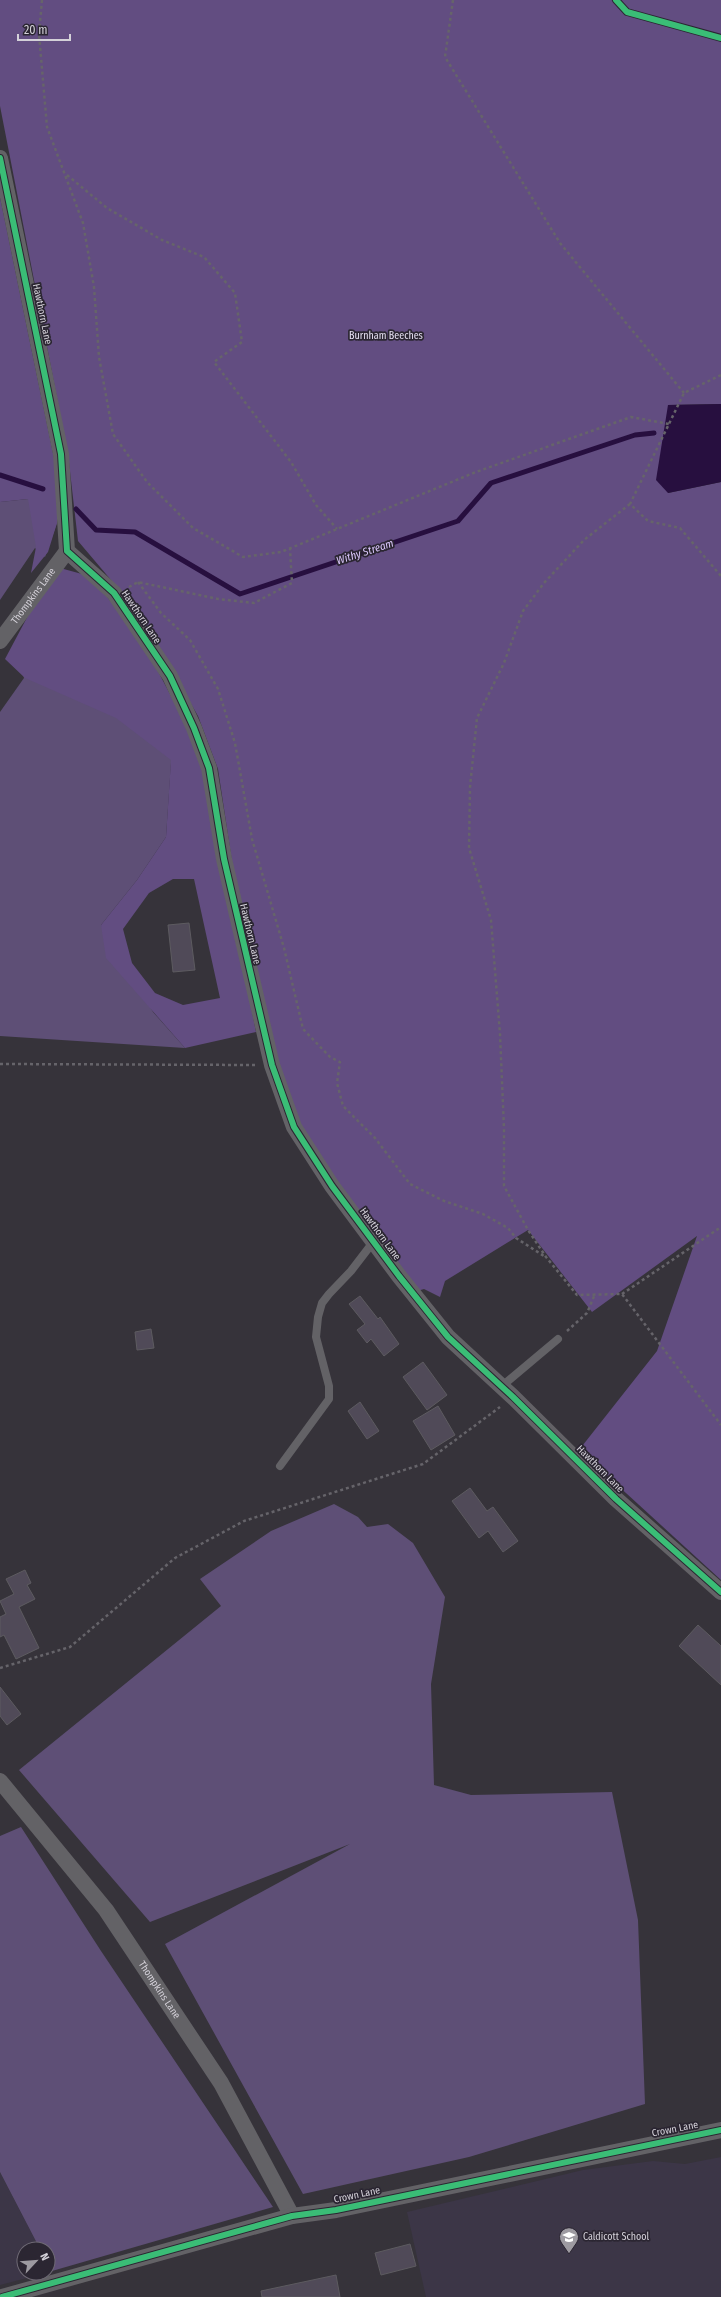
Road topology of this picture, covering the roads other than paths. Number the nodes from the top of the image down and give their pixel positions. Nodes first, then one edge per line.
1 (0, 158) edge
2 (67, 551) junction
3 (0, 641) edge
4 (374, 1241) junction
5 (558, 1339) road end
6 (502, 1386) junction
7 (280, 1466) dead end
8 (719, 1588) edge
9 (0, 1781) edge
10 (721, 2130) edge
11 (292, 2216) junction
12 (2, 2297) edge

1 - 2 street, Hawthorn Lane
2 - 3 street, Thompkins Lane
2 - 4 street, Hawthorn Lane
4 - 6 street, Hawthorn Lane
4 - 7 lane
5 - 6 lane
6 - 8 street, Hawthorn Lane
9 - 11 street, Thompkins Lane
10 - 11 street, Crown Lane
11 - 12 street, Crown Lane

